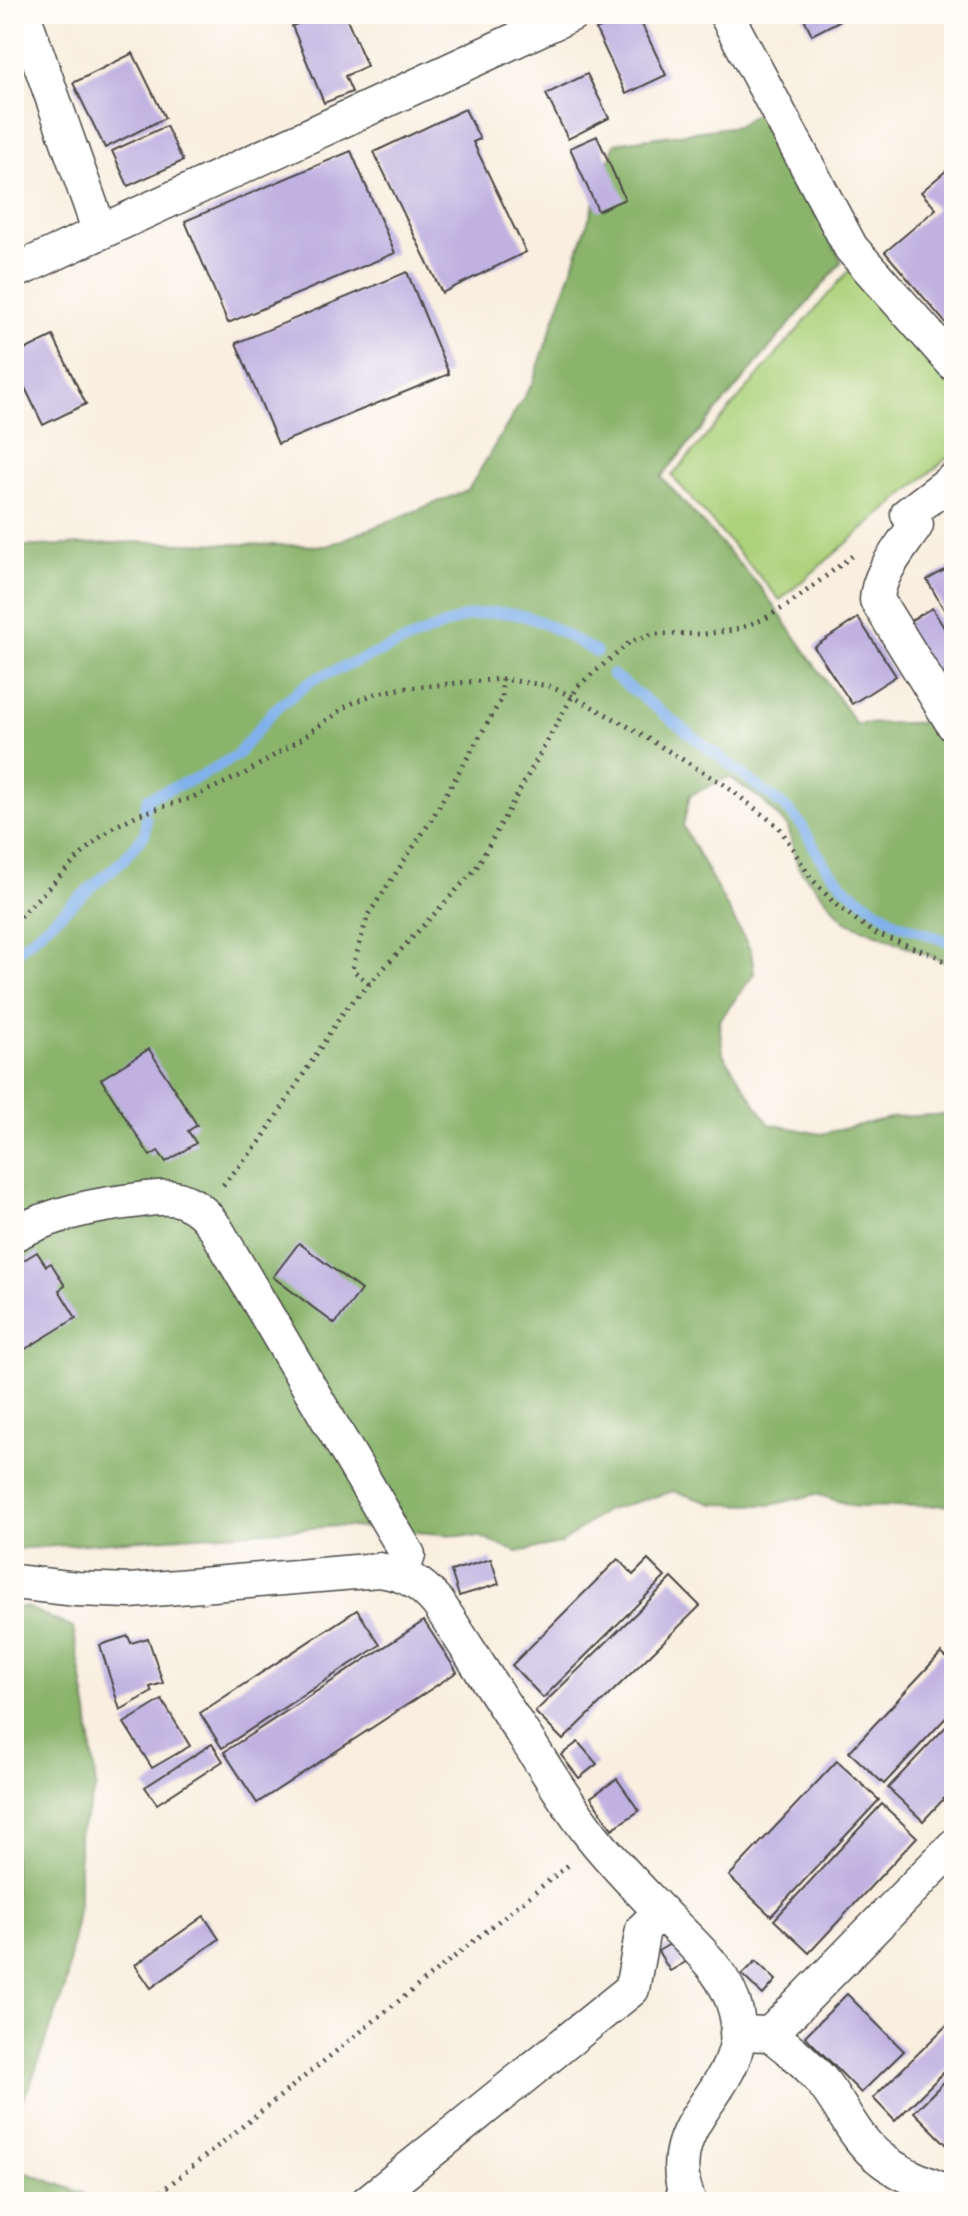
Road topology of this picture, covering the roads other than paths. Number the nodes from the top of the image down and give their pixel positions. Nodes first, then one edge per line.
1 (23, 14) edge
2 (572, 14) edge
3 (726, 14) edge
4 (100, 232) junction
5 (14, 272) edge
6 (954, 364) edge
7 (954, 479) edge
8 (954, 725) edge
9 (14, 1234) edge
10 (402, 1573) junction
11 (14, 1582) edge
12 (954, 1846) edge
13 (661, 1912) junction
14 (753, 2033) junction
15 (954, 2195) edge
16 (368, 2202) edge
17 (689, 2202) edge

1 - 4 street
2 - 4 street
3 - 6 street
4 - 5 street
7 - 8 street
9 - 10 street
10 - 11 street
10 - 13 street
12 - 14 street
13 - 14 street
13 - 16 street
14 - 15 street
14 - 17 street

